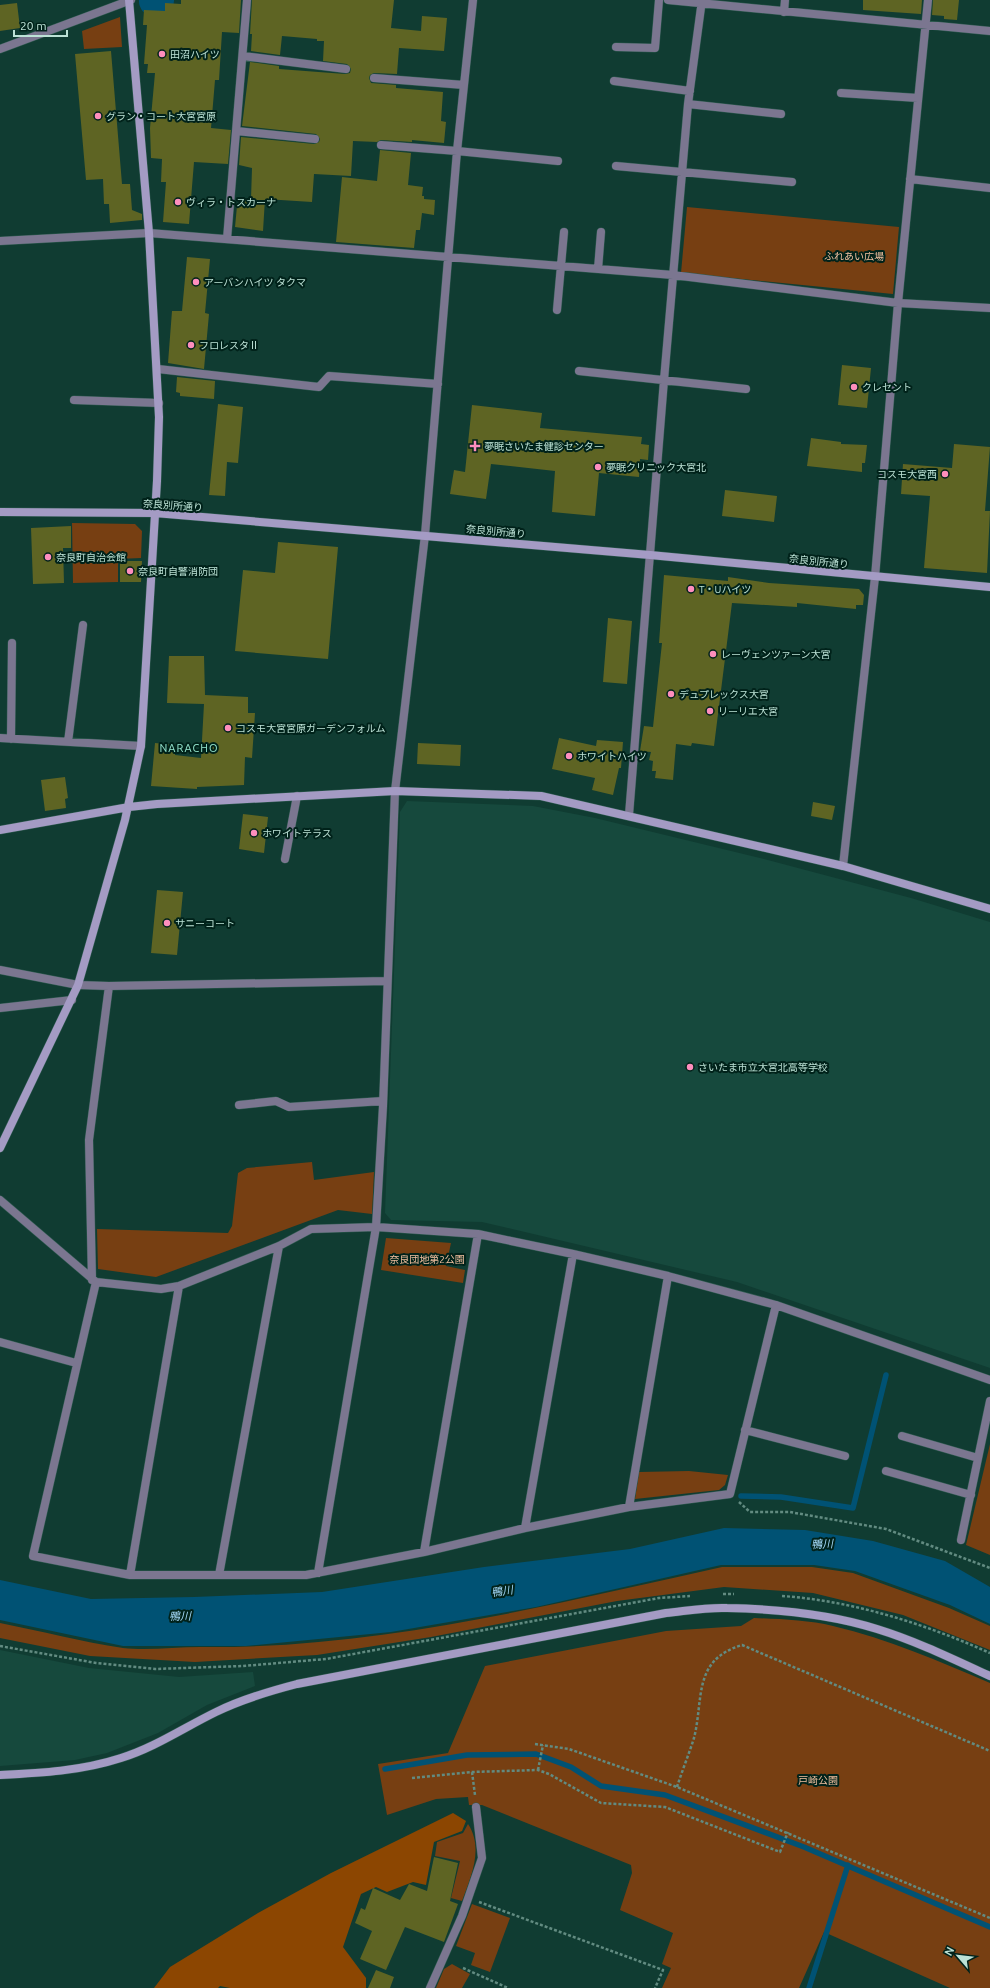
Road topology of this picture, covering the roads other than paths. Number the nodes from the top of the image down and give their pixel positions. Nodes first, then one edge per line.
1 (130, 0) edge
2 (247, 0) edge
3 (473, 0) edge
4 (659, 0) edge
5 (668, 0) edge
6 (785, 0) edge
7 (928, 0) edge
8 (702, 2) edge
9 (784, 12) junction
10 (926, 26) junction
11 (990, 31) edge
12 (616, 47) dead end
13 (0, 49) edge
14 (243, 56) junction
15 (346, 69) dead end
16 (374, 78) dead end
17 (614, 81) dead end
18 (464, 85) junction
19 (690, 91) junction
20 (841, 94) dead end
21 (918, 98) junction
22 (688, 104) junction
23 (780, 114) dead end
24 (236, 132) junction
25 (315, 139) dead end
26 (380, 145) dead end
27 (457, 151) junction
28 (558, 161) dead end
29 (616, 166) dead end
30 (682, 171) junction
31 (910, 179) junction
32 (792, 182) dead end
33 (990, 188) edge
34 (564, 232) dead end
35 (601, 232) dead end
36 (149, 233) junction
37 (227, 239) junction
38 (0, 241) edge
39 (448, 256) junction
40 (561, 266) junction
41 (598, 269) junction
42 (673, 275) junction
43 (898, 303) junction
44 (990, 308) edge
45 (557, 310) dead end
46 (158, 369) junction
47 (579, 371) dead end
48 (664, 380) junction
49 (438, 384) junction
50 (746, 388) dead end
51 (74, 400) dead end
52 (159, 403) junction
53 (0, 512) edge
54 (155, 513) junction
55 (425, 535) junction
56 (650, 555) junction
57 (875, 577) junction
58 (990, 587) edge
59 (83, 625) dead end
60 (12, 643) dead end
61 (0, 738) edge
62 (11, 739) junction
63 (68, 742) junction
64 (141, 746) junction
65 (395, 791) junction
66 (297, 796) junction
67 (128, 807) junction
68 (629, 815) junction
69 (0, 830) edge
70 (285, 859) dead end
71 (843, 866) junction
72 (990, 909) edge
73 (0, 970) edge
74 (387, 981) junction
75 (78, 984) junction
76 (109, 986) junction
77 (72, 1000) junction
78 (0, 1008) edge
79 (383, 1101) junction
80 (239, 1105) dead end
81 (0, 1148) edge
82 (0, 1200) edge
83 (376, 1227) junction
84 (478, 1234) junction
85 (279, 1246) junction
86 (573, 1254) junction
87 (668, 1276) junction
88 (94, 1281) junction
89 (179, 1286) junction
90 (776, 1305) junction
91 (0, 1342) edge
92 (76, 1363) junction
93 (990, 1380) edge
94 (990, 1402) edge
95 (745, 1430) junction
96 (902, 1436) dead end
97 (845, 1456) dead end
98 (978, 1458) junction
99 (886, 1471) dead end
100 (971, 1495) junction
101 (629, 1507) junction
102 (525, 1528) junction
103 (961, 1540) dead end
104 (424, 1552) junction
105 (318, 1573) junction
106 (130, 1575) junction
107 (219, 1575) junction
108 (990, 1676) edge
109 (0, 1775) edge
110 (476, 1807) road end
111 (430, 1988) edge

1 - 13 street
1 - 36 street
2 - 14 street
3 - 18 street
4 - 12 street
5 - 8 street
6 - 9 street
7 - 10 street
8 - 9 street
8 - 19 street
9 - 10 street
10 - 11 street
10 - 21 street
14 - 15 street
14 - 24 street
16 - 18 street
17 - 19 street
18 - 27 street
19 - 22 street
20 - 21 street
21 - 31 street
22 - 23 street
22 - 30 street
24 - 25 street
24 - 37 street
26 - 27 street
27 - 28 street
27 - 39 street
29 - 30 street
30 - 32 street
30 - 42 street
31 - 33 street
31 - 43 street
34 - 40 street
35 - 41 street
36 - 37 street
36 - 38 street
36 - 46 street
37 - 39 street
39 - 40 street
39 - 49 street
40 - 41 street
40 - 45 street
41 - 42 street
42 - 43 street
42 - 48 street
43 - 44 street
43 - 57 street
46 - 49 street
46 - 52 street
47 - 48 street
48 - 50 street
48 - 56 street
49 - 55 street
51 - 52 street
52 - 54 street
53 - 54 street, 奈良別所通り
54 - 55 street, 奈良別所通り
54 - 64 street
55 - 56 street, 奈良別所通り
55 - 65 street
56 - 57 street, 奈良別所通り
56 - 68 street
57 - 58 street, 奈良別所通り
57 - 71 street
59 - 63 street
60 - 62 street
61 - 62 street
62 - 63 street
63 - 64 street
64 - 67 street
65 - 66 street
65 - 68 street
65 - 74 street
66 - 67 street
66 - 70 street
67 - 69 street
67 - 75 street
68 - 71 street
71 - 72 street
73 - 75 street
74 - 76 street
74 - 79 street
75 - 76 street
75 - 77 street
76 - 88 street
77 - 78 street
77 - 81 street
79 - 80 street
79 - 83 street
82 - 88 street
83 - 84 street
83 - 85 street
83 - 105 street
84 - 86 street
84 - 104 street
85 - 89 street
85 - 107 street
86 - 87 street
86 - 102 street
87 - 90 street
87 - 101 street
88 - 89 street
88 - 92 street
89 - 106 street
90 - 93 street
90 - 95 street
91 - 92 street
92 - 106 street
94 - 98 street
95 - 97 street
95 - 101 street
96 - 98 street
98 - 100 street
99 - 100 street
100 - 103 street
101 - 102 street
102 - 104 street
104 - 105 street
105 - 107 street
106 - 107 street
108 - 109 street
110 - 111 street

